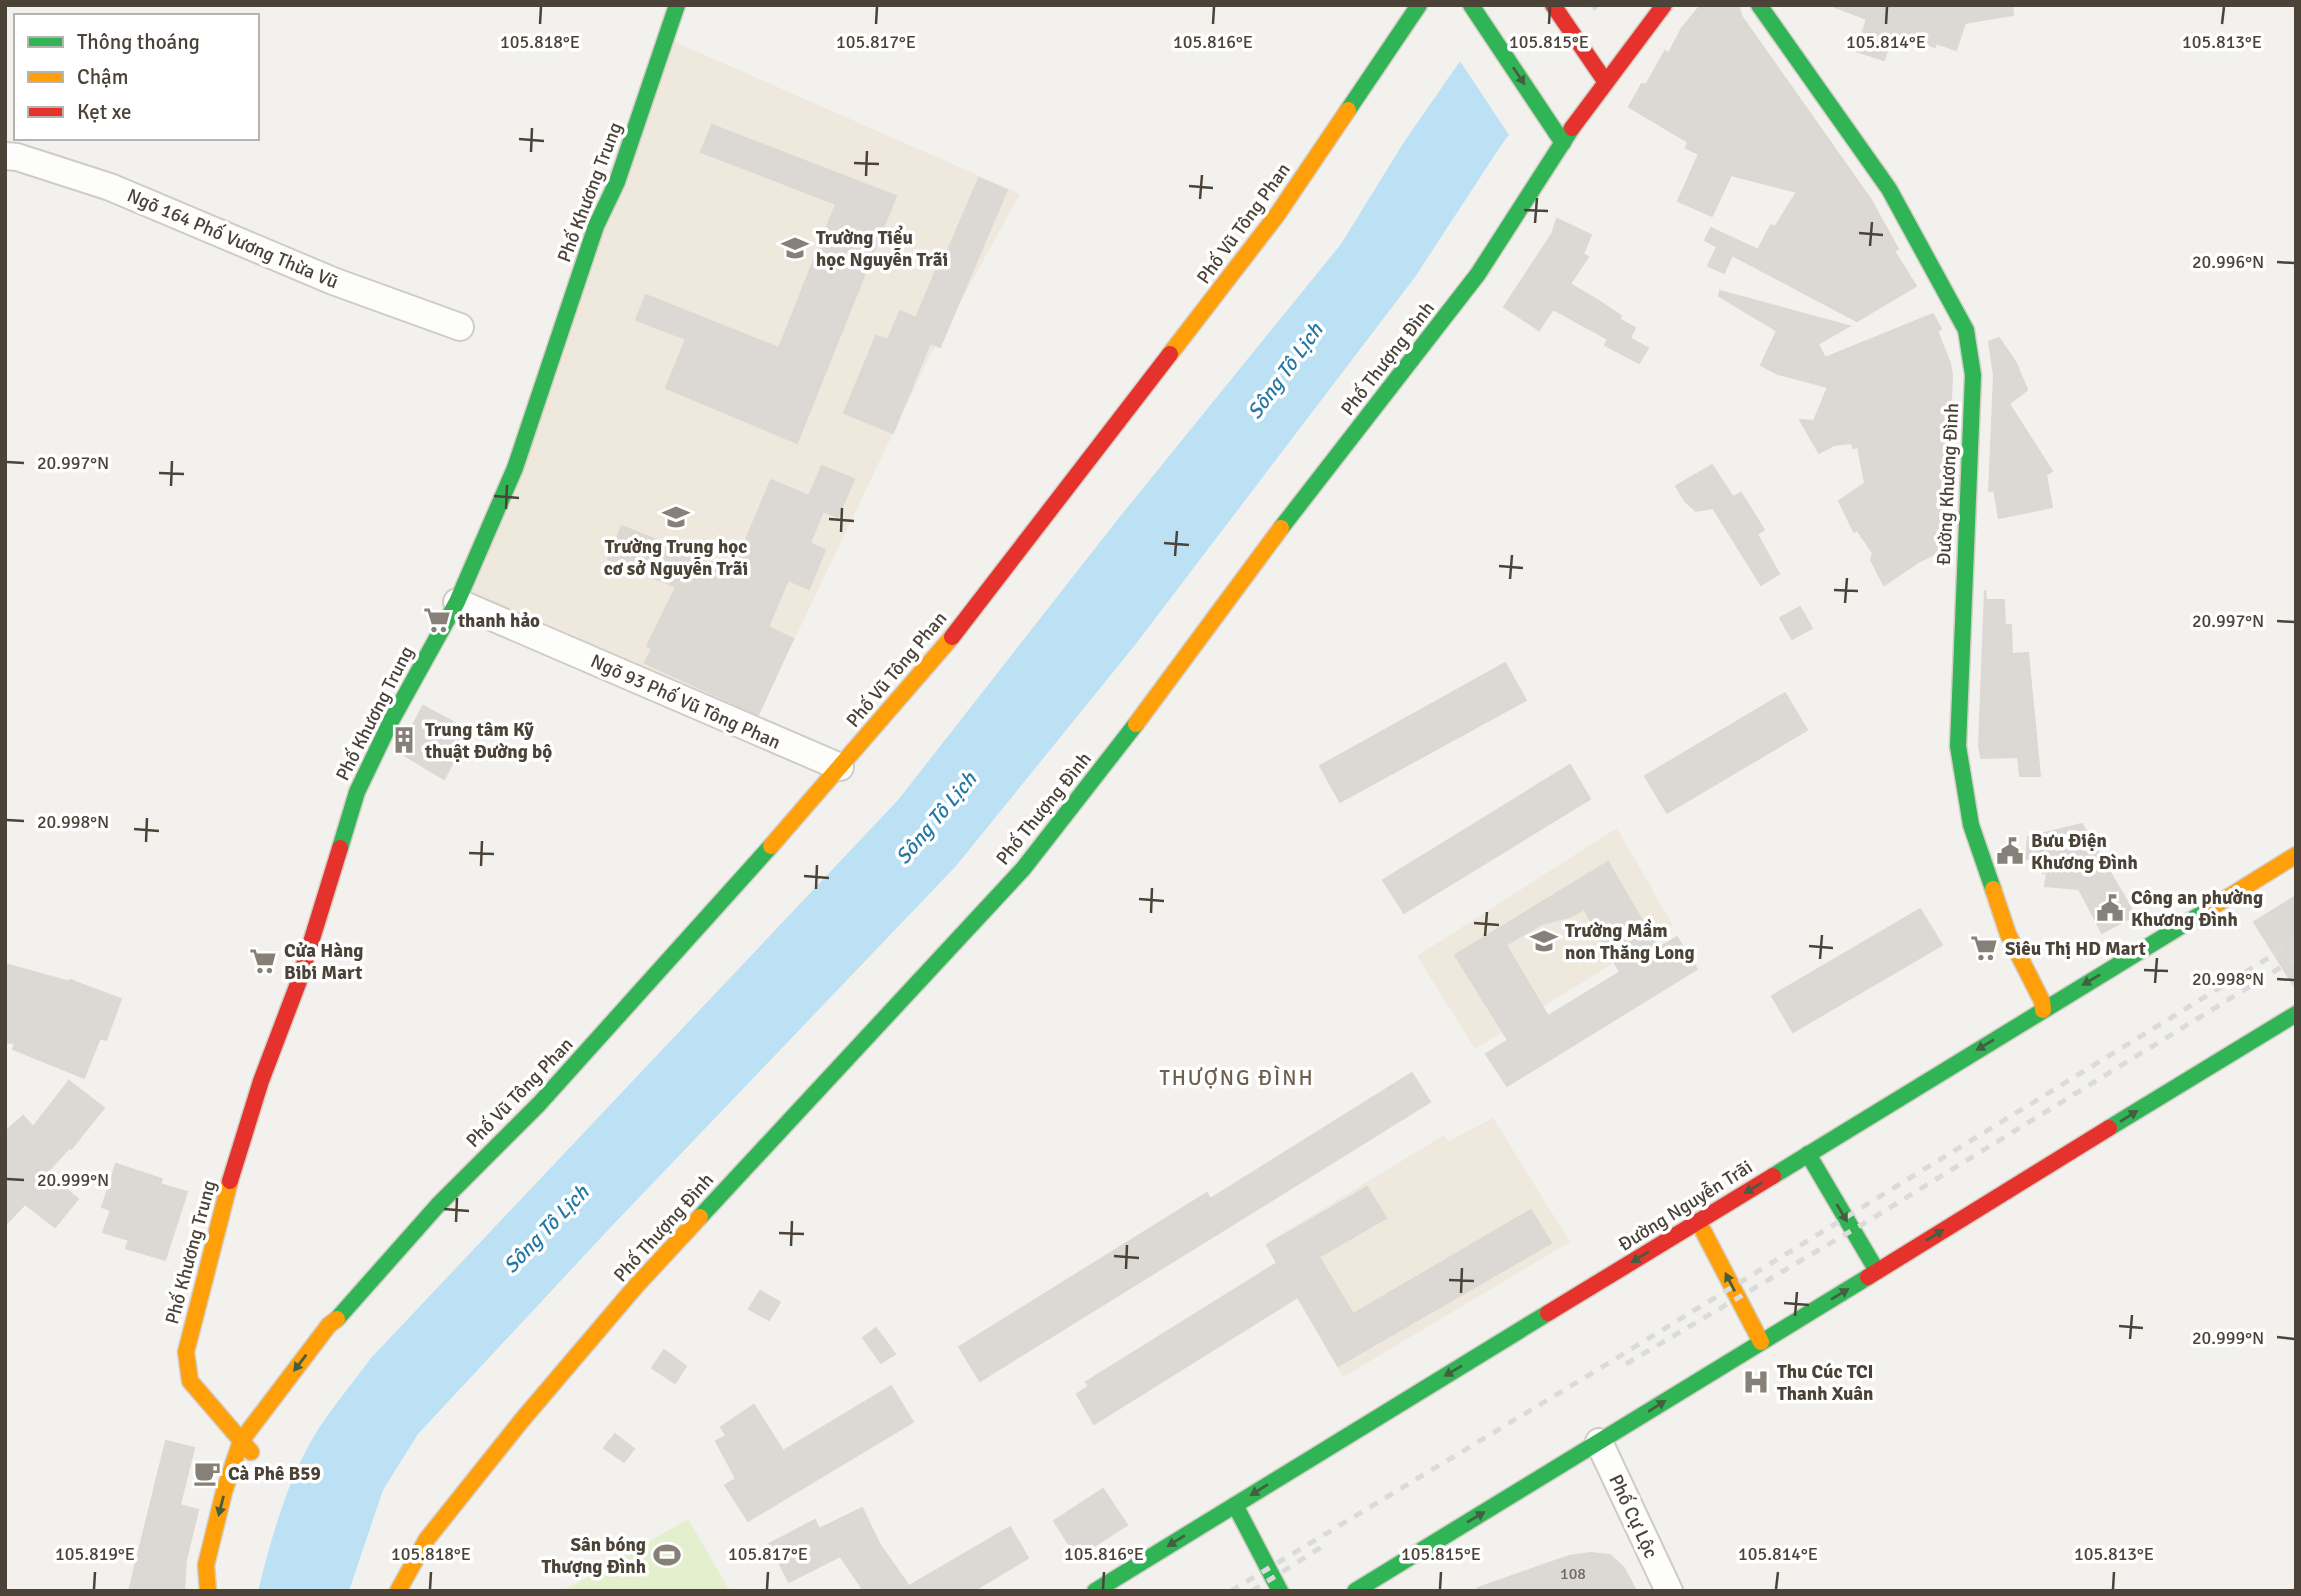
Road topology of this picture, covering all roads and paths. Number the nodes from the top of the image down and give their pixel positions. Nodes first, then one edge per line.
1 (677, 5) edge
2 (1419, 5) edge
3 (1471, 5) edge
4 (1553, 5) edge
5 (1664, 5) edge
6 (1759, 5) edge
7 (1605, 81) junction
8 (1563, 143) junction
9 (5, 156) edge
10 (460, 327) dead end
11 (457, 602) junction
12 (840, 767) junction
13 (2296, 855) edge
14 (2043, 1010) junction
15 (2296, 1014) edge
16 (1808, 1154) junction
17 (1698, 1221) junction
18 (1877, 1271) junction
19 (1761, 1342) junction
20 (1598, 1442) junction
21 (246, 1447) junction
22 (1235, 1505) junction
23 (209, 1591) edge
24 (398, 1591) edge
25 (1096, 1591) edge
26 (1280, 1591) edge
27 (1355, 1591) edge
28 (1669, 1591) edge

1 - 11 main road, Phố Khương Trung
2 - 12 main road, Phố Vũ Tông Phan
3 -> 8 main road
4 - 7 main road
5 - 7 main road, Phố Thượng Đình
6 - 14 main road, Đường Khương Đình
7 - 8 main road, Phố Thượng Đình
8 - 24 main road, Phố Thượng Đình
9 - 10 street, Ngõ 164 Phố Vương Thừa Vũ
11 - 12 street, Ngõ 93 Phố Vũ Tông Phan
11 - 21 main road, Phố Khương Trung
12 - 21 main road, Phố Vũ Tông Phan
13 -> 14 main road, Đường Nguyễn Trãi
14 -> 16 main road, Đường Nguyễn Trãi
18 -> 15 main road
16 -> 17 main road, Đường Nguyễn Trãi
16 -> 18 main road
19 -> 17 main road
17 -> 22 main road, Đường Nguyễn Trãi
19 -> 18 main road
20 -> 19 main road
27 -> 20 main road
20 - 28 street, Phố Cự Lộc
21 - 23 main road
22 -> 25 main road, Đường Nguyễn Trãi
22 - 26 main road

